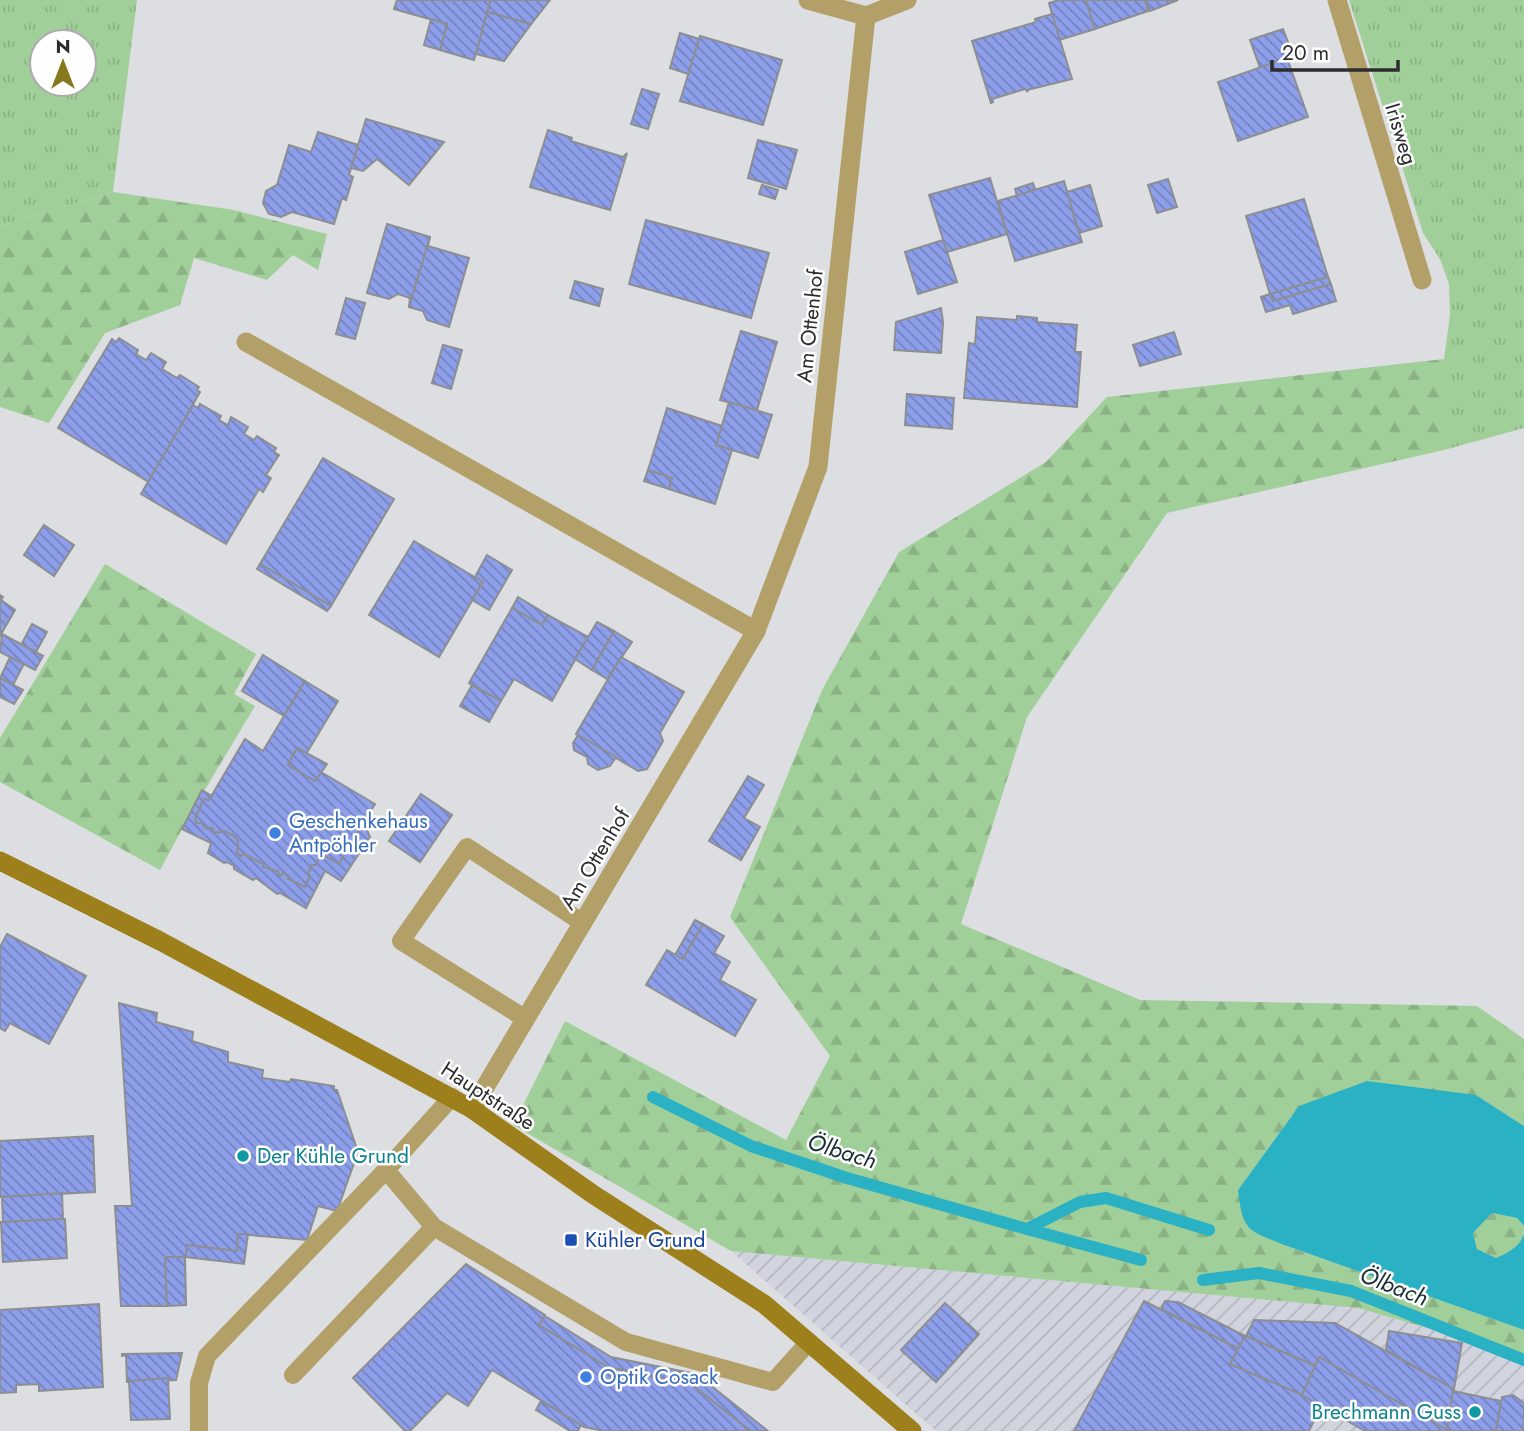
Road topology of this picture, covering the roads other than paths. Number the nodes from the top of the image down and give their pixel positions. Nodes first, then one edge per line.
1 (808, 0) edge
2 (907, 0) edge
3 (1337, 0) edge
4 (866, 16) junction
5 (1422, 280) dead end
6 (246, 342) dead end
7 (756, 631) junction
8 (0, 861) edge
9 (583, 923) junction
10 (526, 1019) junction
11 (452, 1097) junction
12 (472, 1109) junction
13 (386, 1170) junction
14 (434, 1227) junction
15 (809, 1342) junction
16 (293, 1375) dead end
17 (199, 1431) edge
18 (912, 1431) edge

1 - 4 street
2 - 4 street
3 - 5 street, Irisweg
4 - 7 street, Am Ottenhof
6 - 7 street
7 - 9 street, Am Ottenhof
8 - 11 main road, Hauptstraße
9 - 10 street, Am Ottenhof
9 - 10 lane
10 - 12 street, Am Ottenhof
11 - 12 main road, Hauptstraße
11 - 13 lane
12 - 15 main road, Hauptstraße
13 - 14 lane
13 - 17 lane
14 - 15 lane
14 - 16 lane
15 - 18 main road, Hauptstraße

